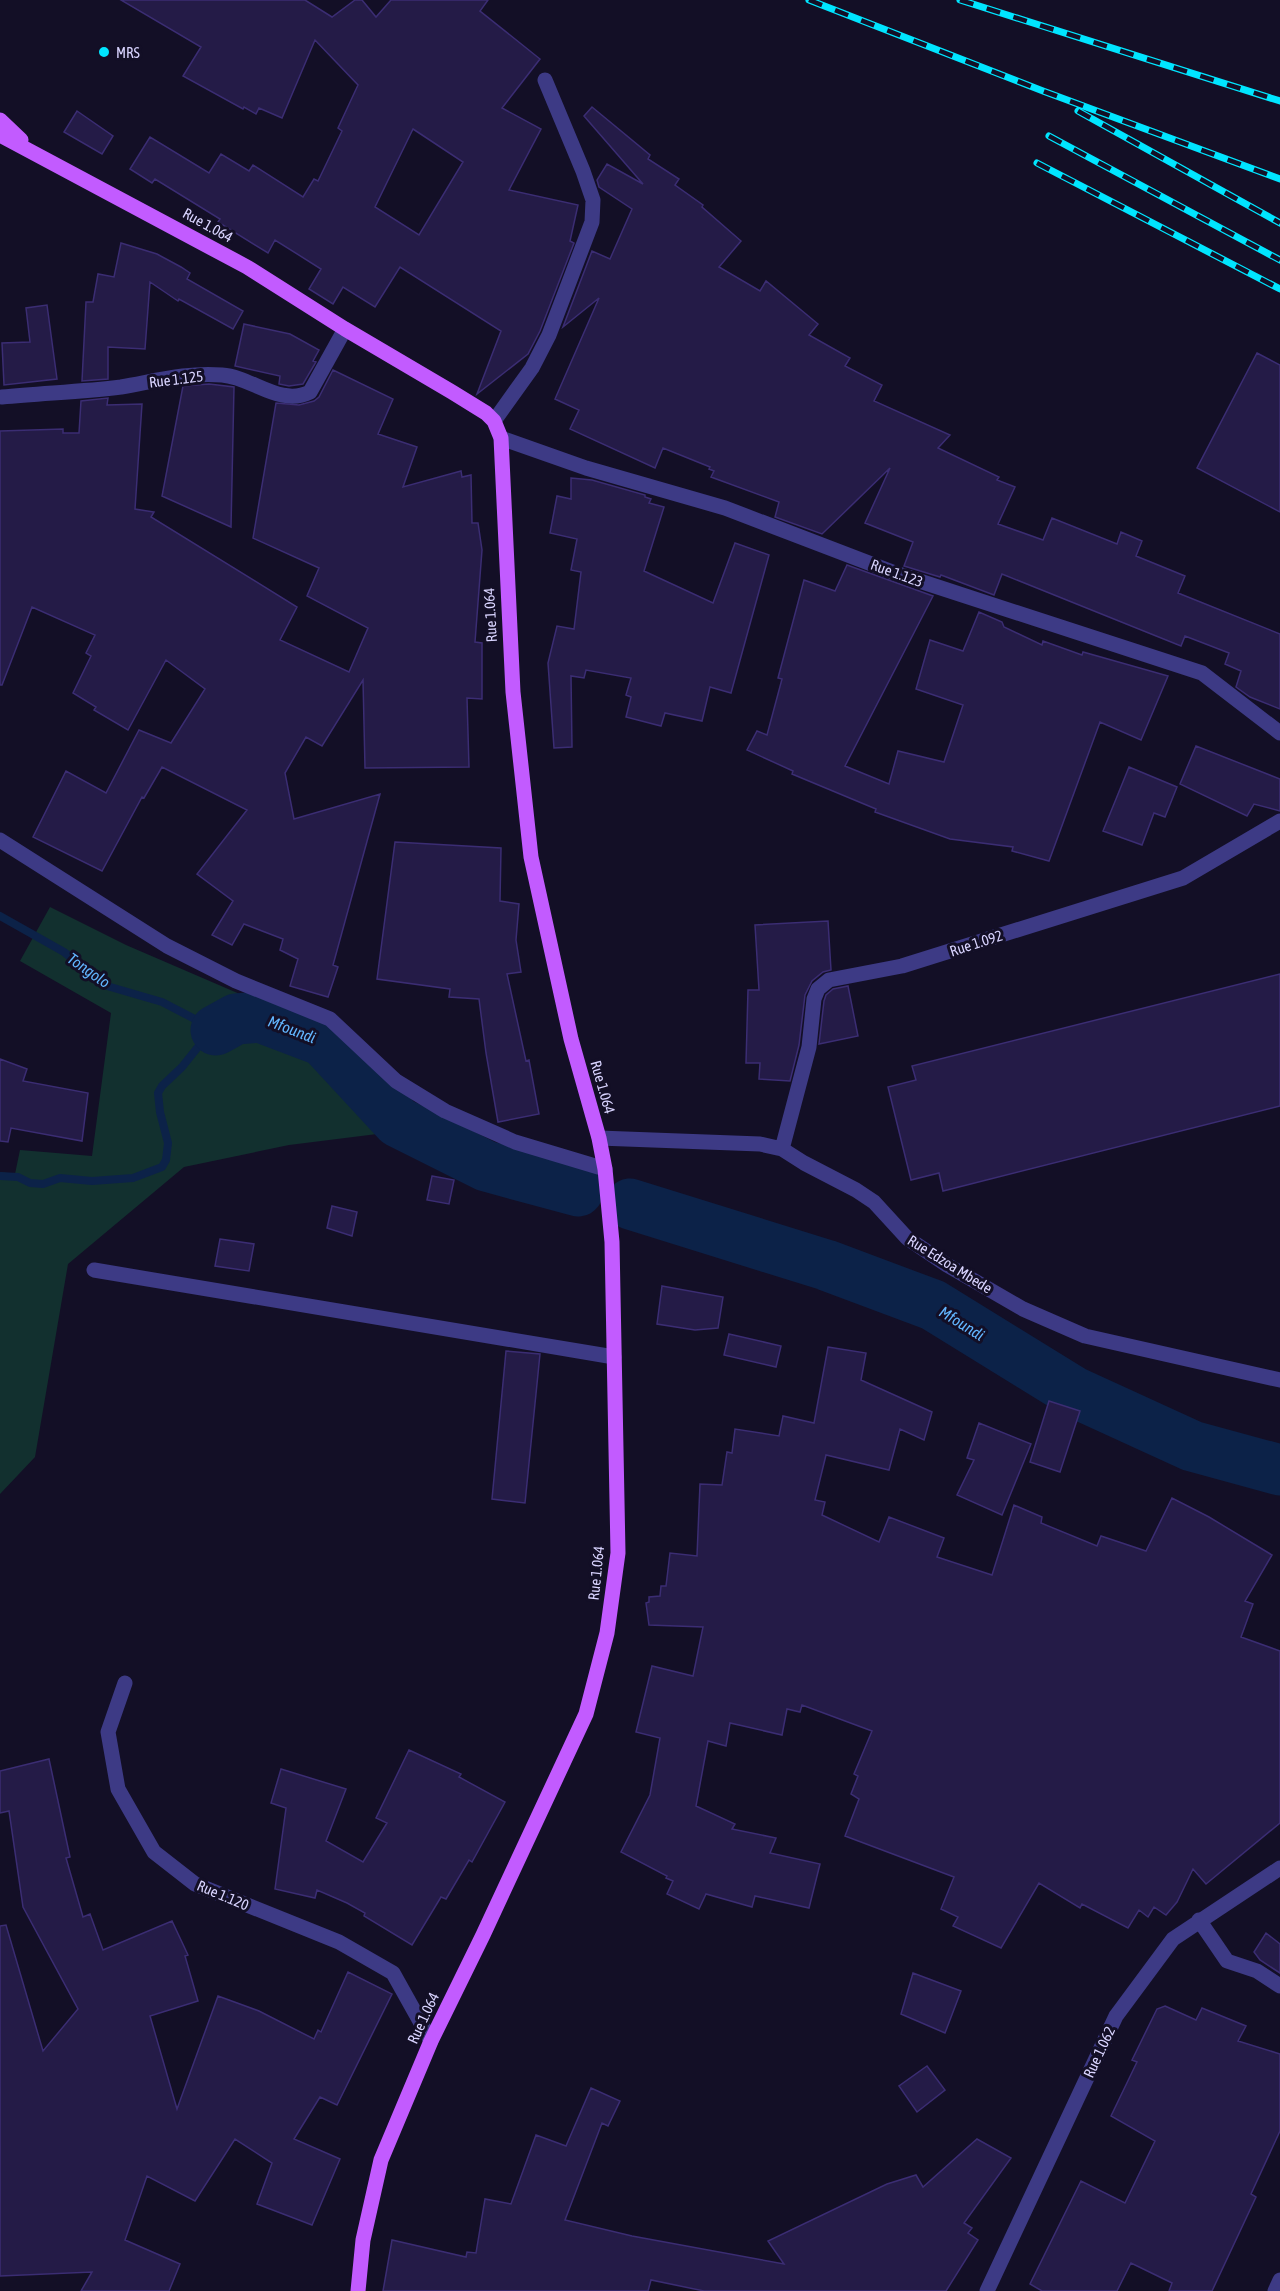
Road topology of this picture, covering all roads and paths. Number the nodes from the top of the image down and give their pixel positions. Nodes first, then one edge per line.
1 (545, 80) dead end
2 (0, 120) edge
3 (0, 135) edge
4 (52, 163) junction
5 (345, 329) junction
6 (2, 397) dead end
7 (494, 421) junction
8 (501, 438) junction
9 (1280, 733) edge
10 (1280, 821) edge
11 (0, 840) edge
12 (599, 1138) junction
13 (782, 1149) junction
14 (605, 1169) junction
15 (94, 1270) dead end
16 (614, 1357) junction
17 (1280, 1380) edge
18 (125, 1683) dead end
19 (1280, 1868) edge
20 (1199, 1920) junction
21 (1280, 1986) edge
22 (431, 2041) junction
23 (1280, 2280) edge
24 (358, 2291) edge
25 (987, 2291) edge
26 (1275, 2291) edge

1 - 7 street
2 - 4 main road
3 - 4 main road, Rue 1.064
4 - 5 main road, Rue 1.064
5 - 6 street, Rue 1.125
5 - 7 main road, Rue 1.064
7 - 8 main road, Rue 1.064
8 - 9 street, Rue 1.123
8 - 12 main road, Rue 1.064
10 - 13 street, Rue 1.092
11 - 14 street
12 - 13 street, Rue Edzoa Mbede
12 - 14 main road, Rue 1.064
13 - 17 street, Rue Edzoa Mbede
14 - 16 main road, Rue 1.064
15 - 16 street
16 - 22 main road, Rue 1.064
18 - 22 street, Rue 1.120
19 - 20 street, Rue 1.062
20 - 21 street
20 - 25 street, Rue 1.062
22 - 24 main road, Rue 1.064
23 - 26 street

